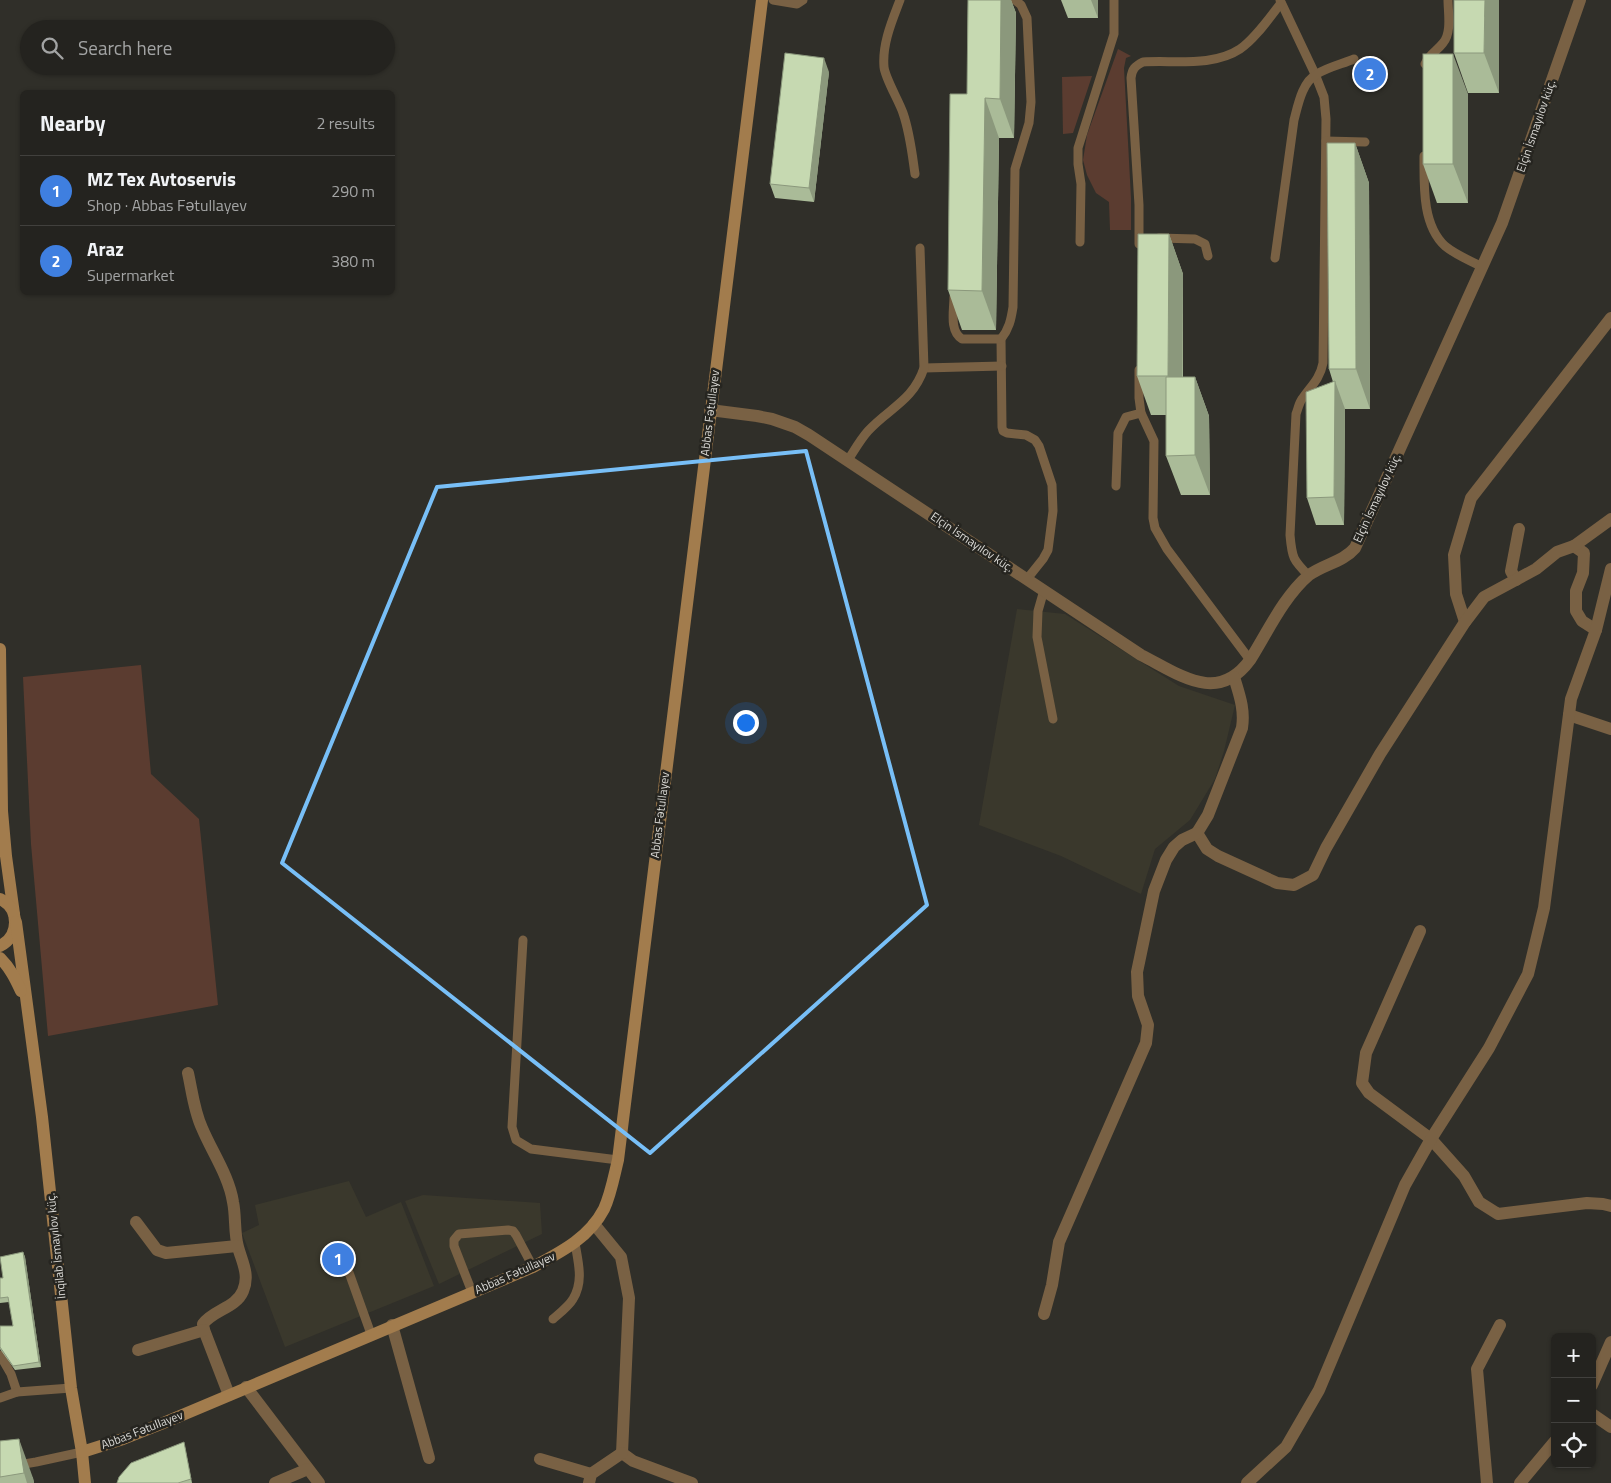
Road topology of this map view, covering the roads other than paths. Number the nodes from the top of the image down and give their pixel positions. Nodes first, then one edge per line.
1 (762, 0) edge
2 (773, 0) edge
3 (803, 0) edge
4 (900, 0) edge
5 (1014, 0) edge
6 (1114, 0) edge
7 (1448, 0) edge
8 (1580, 0) edge
9 (1281, 1) edge
10 (1354, 59) dead end
11 (1316, 74) junction
12 (1424, 76) edge
13 (1326, 141) junction
14 (1365, 142) dead end
15 (1424, 144) edge
16 (915, 174) dead end
17 (1139, 238) junction
18 (1080, 242) dead end
19 (920, 248) dead end
20 (1208, 256) dead end
21 (1139, 257) edge
22 (1275, 258) dead end
23 (1483, 267) junction
24 (954, 292) edge
25 (1611, 318) edge
26 (1001, 339) junction
27 (1139, 360) edge
28 (1002, 366) junction
29 (924, 368) junction
30 (710, 410) junction
31 (1141, 413) junction
32 (848, 460) junction
33 (1116, 486) dead end
34 (1611, 518) edge
35 (1519, 530) dead end
36 (1574, 546) junction
37 (1611, 570) edge
38 (1309, 576) junction
39 (1027, 580) junction
40 (1516, 580) junction
41 (1044, 590) junction
42 (1465, 622) junction
43 (1596, 630) junction
44 (0, 649) edge
45 (1250, 660) junction
46 (1234, 677) junction
47 (1569, 715) junction
48 (1053, 719) dead end
49 (1611, 729) edge
50 (1197, 833) junction
51 (0, 899) edge
52 (15, 918) junction
53 (1420, 931) dead end
54 (523, 940) dead end
55 (0, 946) edge
56 (0, 958) edge
57 (28, 1010) junction
58 (188, 1073) dead end
59 (1431, 1139) junction
60 (618, 1160) junction
61 (1611, 1206) edge
62 (136, 1222) dead end
63 (594, 1224) junction
64 (574, 1243) junction
65 (237, 1246) junction
66 (347, 1267) dead end
67 (533, 1267) junction
68 (472, 1292) junction
69 (1044, 1314) dead end
70 (553, 1319) dead end
71 (392, 1325) junction
72 (1500, 1325) dead end
73 (204, 1330) junction
74 (371, 1334) junction
75 (1611, 1342) edge
76 (138, 1350) dead end
77 (0, 1355) edge
78 (1595, 1378) edge
79 (246, 1387) junction
80 (71, 1388) junction
81 (17, 1392) junction
82 (229, 1395) junction
83 (0, 1398) edge
84 (1596, 1417) edge
85 (1611, 1427) edge
86 (1551, 1446) edge
87 (82, 1452) junction
88 (622, 1452) junction
89 (429, 1458) dead end
90 (540, 1459) dead end
91 (0, 1468) edge
92 (308, 1468) junction
93 (590, 1478) edge
94 (85, 1483) edge
95 (275, 1483) edge
96 (320, 1483) edge
97 (692, 1483) edge
98 (1247, 1483) edge
99 (1487, 1483) edge
100 (1520, 1483) edge

1 - 30 main road, Abbas Fətullayev
2 - 3 lane
4 - 16 lane
5 - 26 lane
6 - 18 lane
7 - 12 lane
8 - 23 street, Elçin İsmayılov küç.
9 - 11 lane
9 - 17 lane
10 - 11 lane
11 - 13 lane
11 - 22 lane
13 - 14 lane
13 - 38 lane
15 - 23 lane
17 - 20 lane
17 - 21 lane
19 - 29 lane
23 - 38 street, Elçin İsmayılov küç.
24 - 26 lane
25 - 42 street
26 - 28 lane
27 - 31 lane
28 - 29 lane
28 - 39 lane
29 - 32 lane
30 - 32 street, Elçin İsmayılov küç.
30 - 60 main road, Abbas Fətullayev
31 - 33 lane
31 - 45 lane
32 - 39 street, Elçin İsmayılov küç.
34 - 36 street
35 - 40 street
36 - 40 street
36 - 43 street
37 - 43 street
38 - 45 street, Elçin İsmayılov küç.
39 - 41 street, Elçin İsmayılov küç.
40 - 42 street
41 - 46 street, Elçin İsmayılov küç.
41 - 48 lane
42 - 50 street
43 - 47 street
44 - 52 main road
45 - 46 street, Elçin İsmayılov küç.
46 - 50 street
47 - 49 street
47 - 59 street
50 - 69 street
51 - 52 main road
52 - 55 main road
52 - 57 main road
53 - 59 street
54 - 60 lane
56 - 57 main road
57 - 80 main road, İnqilab İsmayılov küç.
58 - 65 street
59 - 61 street
59 - 98 street
60 - 63 main road, Abbas Fətullayev
62 - 65 street
63 - 64 main road, Abbas Fətullayev
63 - 88 street
64 - 67 main road, Abbas Fətullayev
64 - 70 lane
65 - 73 street
66 - 74 lane
67 - 68 main road, Abbas Fətullayev
67 - 68 lane
68 - 71 main road, Abbas Fətullayev
71 - 74 main road, Abbas Fətullayev
71 - 89 street
72 - 99 street
73 - 76 street
73 - 82 street
74 - 79 main road, Abbas Fətullayev
75 - 78 street
77 - 81 lane
79 - 82 main road, Abbas Fətullayev
79 - 92 street
80 - 81 lane
80 - 87 main road, İnqilab İsmayılov küç.
81 - 83 lane
82 - 87 main road, Abbas Fətullayev
84 - 85 street
86 - 100 street
87 - 91 lane
87 - 94 main road, İnqilab İsmayılov küç.
88 - 93 street
88 - 97 street
90 - 93 street
92 - 95 street
92 - 96 street

